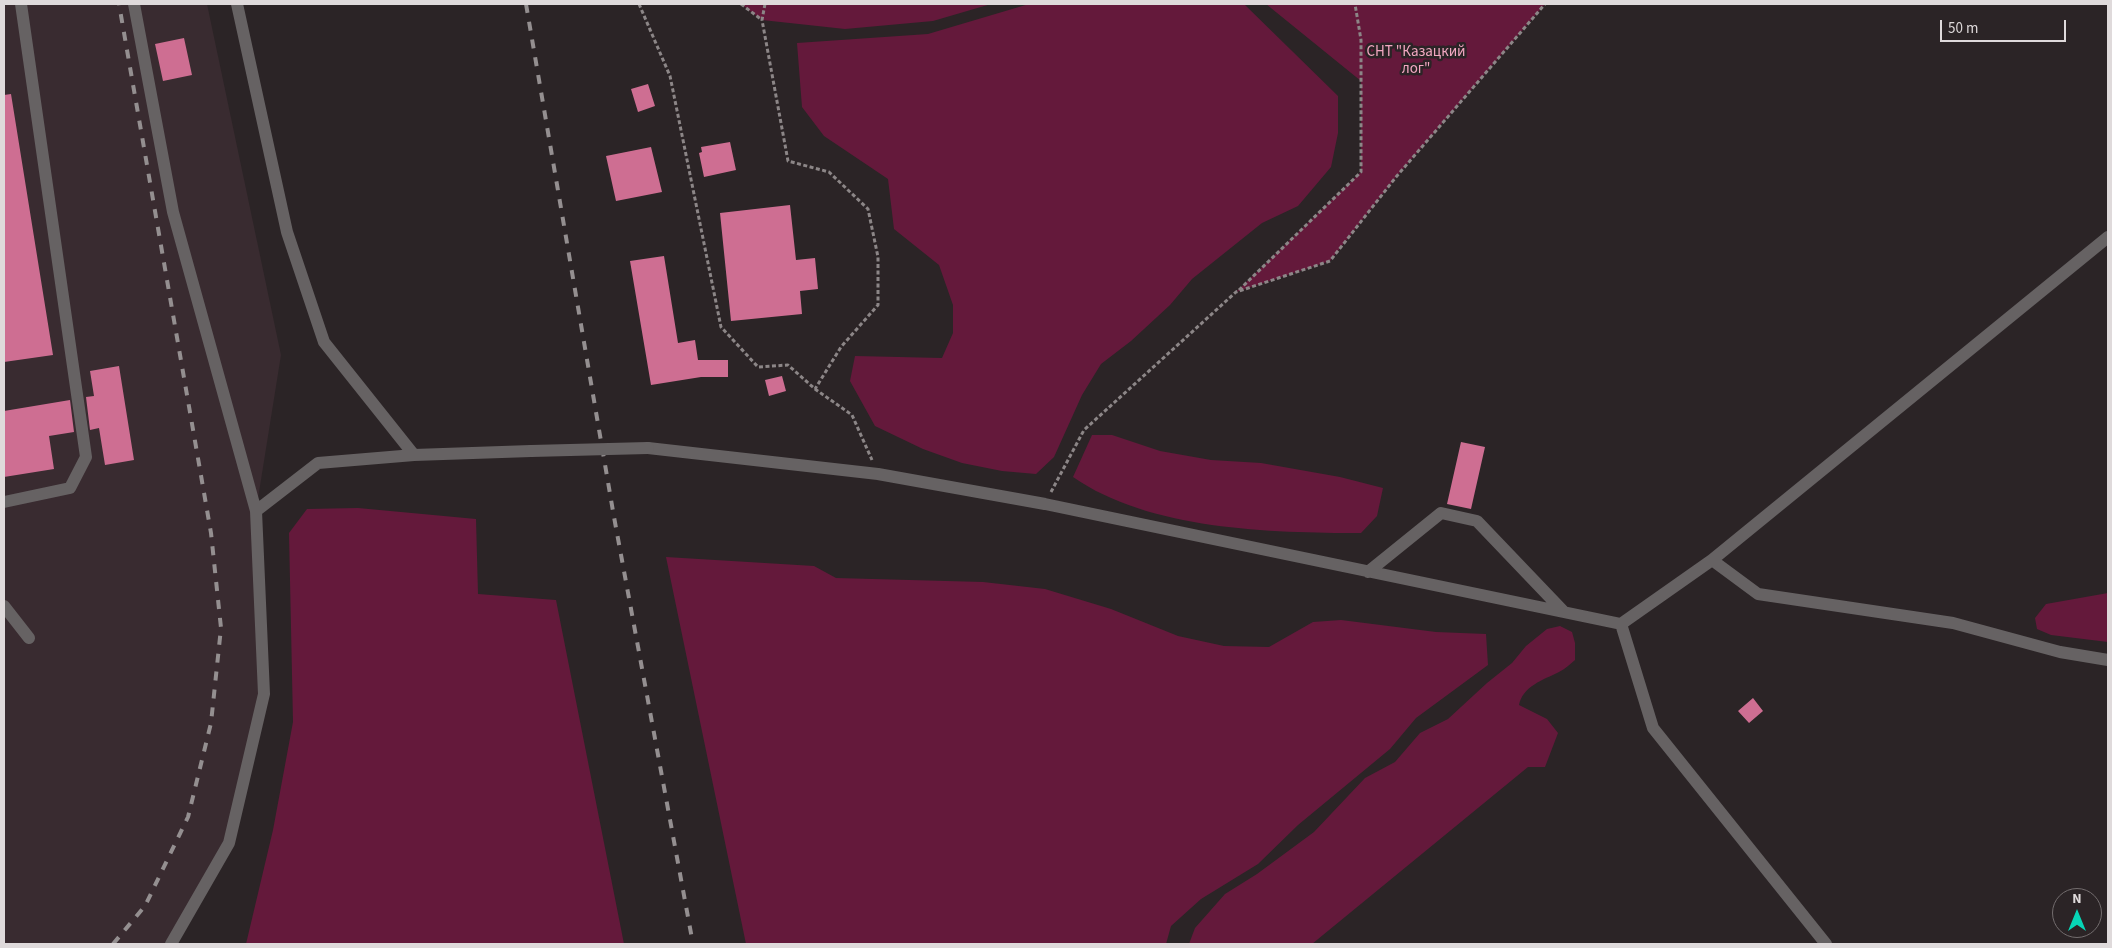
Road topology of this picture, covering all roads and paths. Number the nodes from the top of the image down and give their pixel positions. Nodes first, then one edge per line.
1 (21, 4) edge
2 (134, 4) edge
3 (237, 4) edge
4 (639, 4) edge
5 (741, 4) edge
6 (764, 4) edge
7 (1354, 4) edge
8 (1545, 4) edge
9 (762, 20) junction
10 (2108, 237) edge
11 (1236, 292) junction
12 (815, 389) junction
13 (414, 455) junction
14 (878, 474) junction
15 (4, 502) edge
16 (1045, 504) junction
17 (256, 511) junction
18 (1712, 560) junction
19 (1368, 572) junction
20 (4, 606) edge
21 (1563, 611) junction
22 (1621, 624) junction
23 (29, 638) dead end
24 (2108, 660) edge
25 (171, 944) edge
26 (1826, 944) edge

1 - 15 street
2 - 17 street
3 - 13 street
4 - 12 path
5 - 9 path
6 - 9 path
7 - 11 path
8 - 11 path
9 - 12 path
10 - 18 street
11 - 16 path
12 - 14 path
13 - 14 street, bridge
13 - 17 street
14 - 16 street
16 - 19 street
17 - 25 street
18 - 22 street
18 - 24 street
19 - 21 street
19 - 21 street
20 - 23 street
21 - 22 street
22 - 26 street

